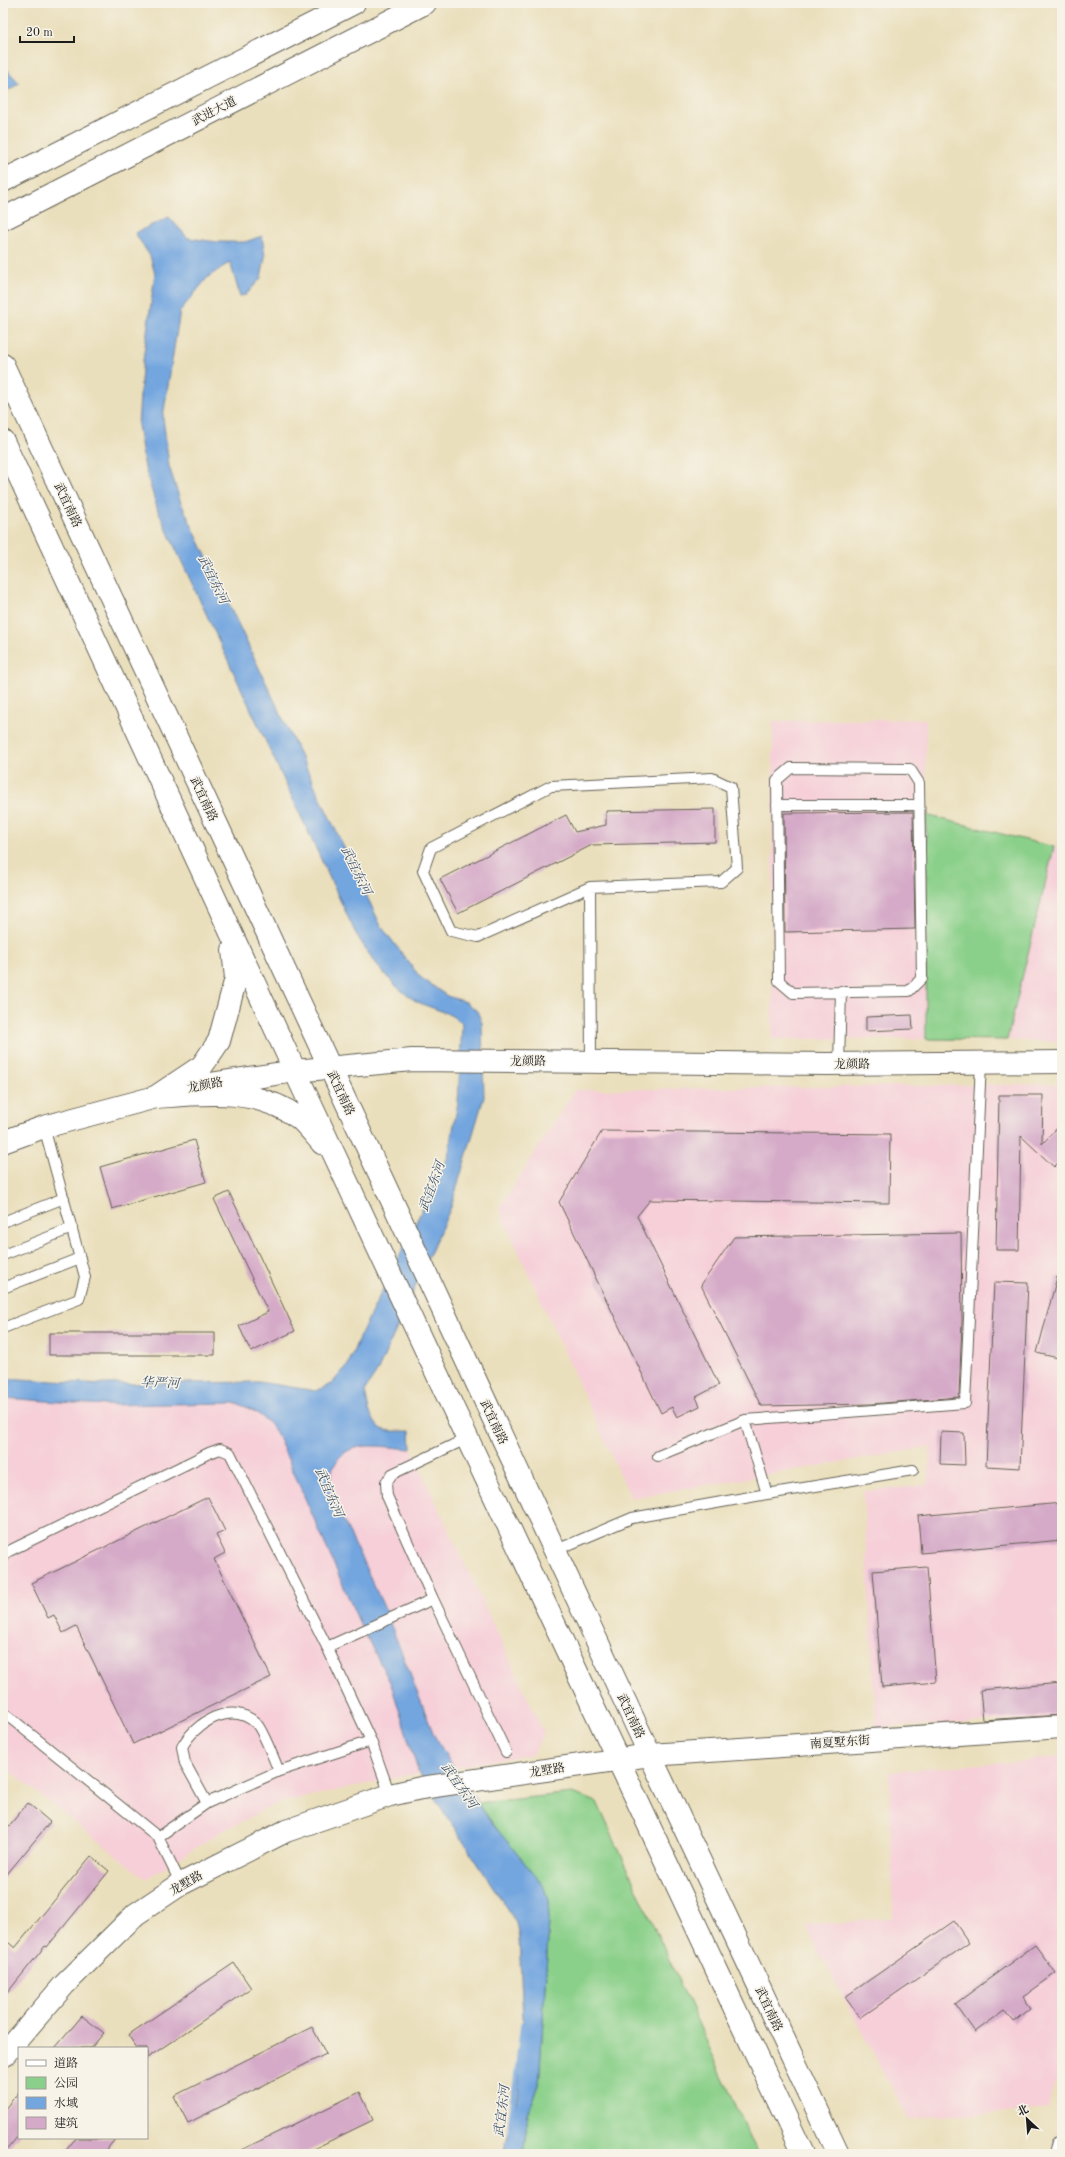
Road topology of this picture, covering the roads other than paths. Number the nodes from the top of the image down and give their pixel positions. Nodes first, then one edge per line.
1 (354, 3) edge
2 (425, 3) edge
3 (3, 182) edge
4 (3, 219) edge
5 (3, 365) edge
6 (3, 441) edge
7 (777, 805) junction
8 (919, 805) junction
9 (590, 887) junction
10 (230, 929) junction
11 (840, 991) junction
12 (591, 1062) junction
13 (981, 1062) junction
14 (1062, 1062) edge
15 (839, 1064) junction
16 (328, 1067) junction
17 (295, 1071) junction
18 (156, 1096) junction
19 (44, 1127) junction
20 (3, 1142) edge
21 (336, 1158) junction
22 (64, 1198) junction
23 (3, 1222) edge
24 (72, 1228) junction
25 (3, 1255) edge
26 (80, 1258) junction
27 (3, 1288) edge
28 (3, 1328) edge
29 (745, 1420) junction
30 (468, 1438) junction
31 (658, 1456) dead end
32 (912, 1470) dead end
33 (767, 1494) junction
34 (554, 1551) junction
35 (3, 1557) edge
36 (433, 1599) junction
37 (327, 1646) junction
38 (3, 1712) edge
39 (1062, 1727) edge
40 (371, 1741) junction
41 (506, 1752) dead end
42 (650, 1755) junction
43 (619, 1759) junction
44 (279, 1771) junction
45 (390, 1796) junction
46 (208, 1803) junction
47 (158, 1837) junction
48 (181, 1884) junction
49 (3, 2056) edge
50 (1062, 2146) edge
51 (803, 2154) edge
52 (838, 2154) edge
53 (1060, 2154) edge

1 - 3 main road
2 - 4 main road, 武进大道
5 - 16 main road, 武宜南路
6 - 10 main road
7 - 8 lane
7 - 8 lane
7 - 11 lane
8 - 11 lane
9 - 9 lane
9 - 12 lane
10 - 17 main road
10 - 18 main road
11 - 15 lane
12 - 15 main road, 龙颜路
12 - 16 main road, 龙颜路
13 - 14 main road, 龙颜路
13 - 15 main road, 龙颜路
13 - 29 lane
16 - 17 main road, 龙颜路
16 - 34 main road, 武宜南路
17 - 18 main road, 龙颜路
17 - 21 main road
18 - 19 main road, 龙颜路
18 - 21 main road
19 - 20 main road, 龙颜路
19 - 22 lane
21 - 30 main road
22 - 23 lane
22 - 24 lane
24 - 25 lane
24 - 26 lane
26 - 27 lane
26 - 28 lane
29 - 31 lane
29 - 33 lane
30 - 36 lane
30 - 43 main road
32 - 33 lane
33 - 34 lane
34 - 42 main road, 武宜南路
35 - 37 lane
36 - 37 lane
36 - 41 lane
37 - 40 lane
38 - 47 lane
39 - 42 main road, 南夏墅东街
40 - 44 lane
40 - 45 lane
42 - 43 main road, 南夏墅东街
42 - 52 main road, 武宜南路
43 - 45 main road, 龙墅路
43 - 51 main road
44 - 46 lane
44 - 46 lane
45 - 48 main road, 龙墅路
46 - 47 lane
47 - 48 lane
48 - 49 main road, 龙墅路
50 - 53 main road

